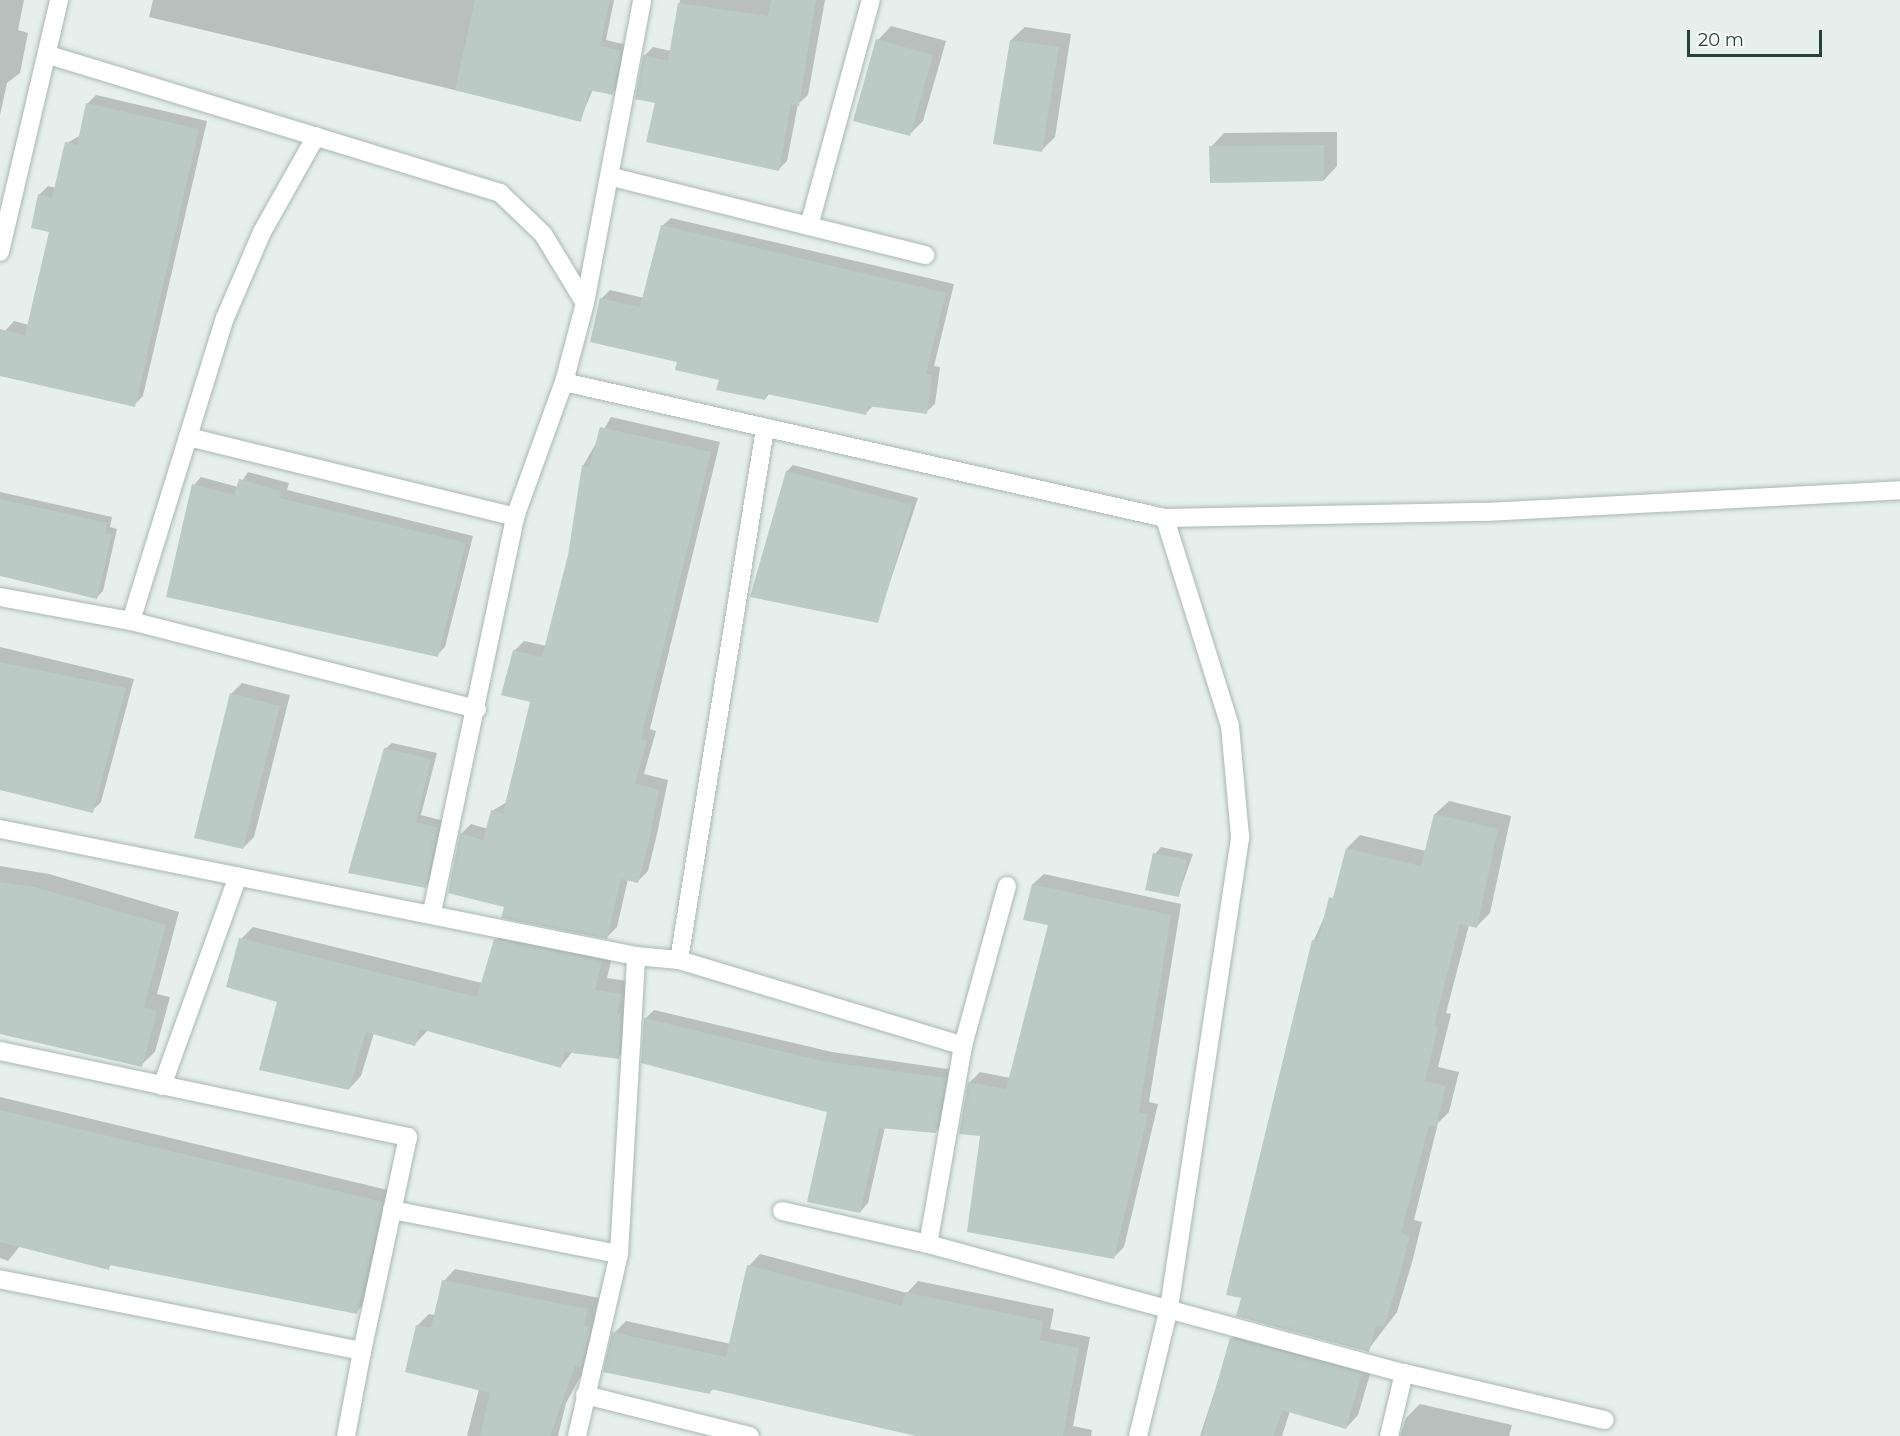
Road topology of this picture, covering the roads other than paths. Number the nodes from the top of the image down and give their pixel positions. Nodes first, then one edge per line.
1 (58, 0) edge
2 (642, 0) edge
3 (871, 0) edge
4 (49, 55) junction
5 (316, 136) junction
6 (612, 177) junction
7 (809, 226) junction
8 (0, 252) edge
9 (925, 255) dead end
10 (585, 303) junction
11 (564, 382) junction
12 (765, 429) junction
13 (188, 437) junction
14 (1900, 490) edge
15 (515, 517) junction
16 (1165, 518) junction
17 (0, 597) edge
18 (131, 621) junction
19 (477, 709) junction
20 (0, 829) edge
21 (238, 876) junction
22 (1007, 886) dead end
23 (432, 912) junction
24 (636, 956) junction
25 (679, 960) junction
26 (963, 1046) junction
27 (0, 1051) edge
28 (162, 1086) junction
29 (392, 1210) junction
30 (782, 1211) dead end
31 (928, 1244) junction
32 (619, 1254) junction
33 (0, 1279) edge
34 (1169, 1308) junction
35 (362, 1351) junction
36 (1404, 1372) junction
37 (585, 1395) junction
38 (1605, 1420) dead end
39 (346, 1436) edge
40 (577, 1436) edge
41 (750, 1436) edge
42 (1138, 1436) edge
43 (1389, 1436) edge

1 - 4 street
2 - 6 street
3 - 7 street
4 - 5 street
4 - 8 street
5 - 10 street
5 - 13 street
6 - 7 street
6 - 10 street
7 - 9 street
10 - 11 street
11 - 12 street
11 - 15 street
12 - 16 street
12 - 25 street
13 - 15 street
13 - 18 street
14 - 16 street
15 - 19 street
16 - 34 street
17 - 18 street
18 - 19 street
19 - 23 street
20 - 21 street
21 - 23 street
21 - 28 street
22 - 26 street
23 - 24 street
24 - 25 street
24 - 32 street
25 - 26 street
26 - 31 street
27 - 28 street
28 - 29 street
29 - 32 street
29 - 35 street
30 - 31 street
31 - 34 street
32 - 37 street
33 - 35 street
34 - 36 street
34 - 42 street
35 - 39 street
36 - 38 street
36 - 43 street
37 - 40 street
37 - 41 street

